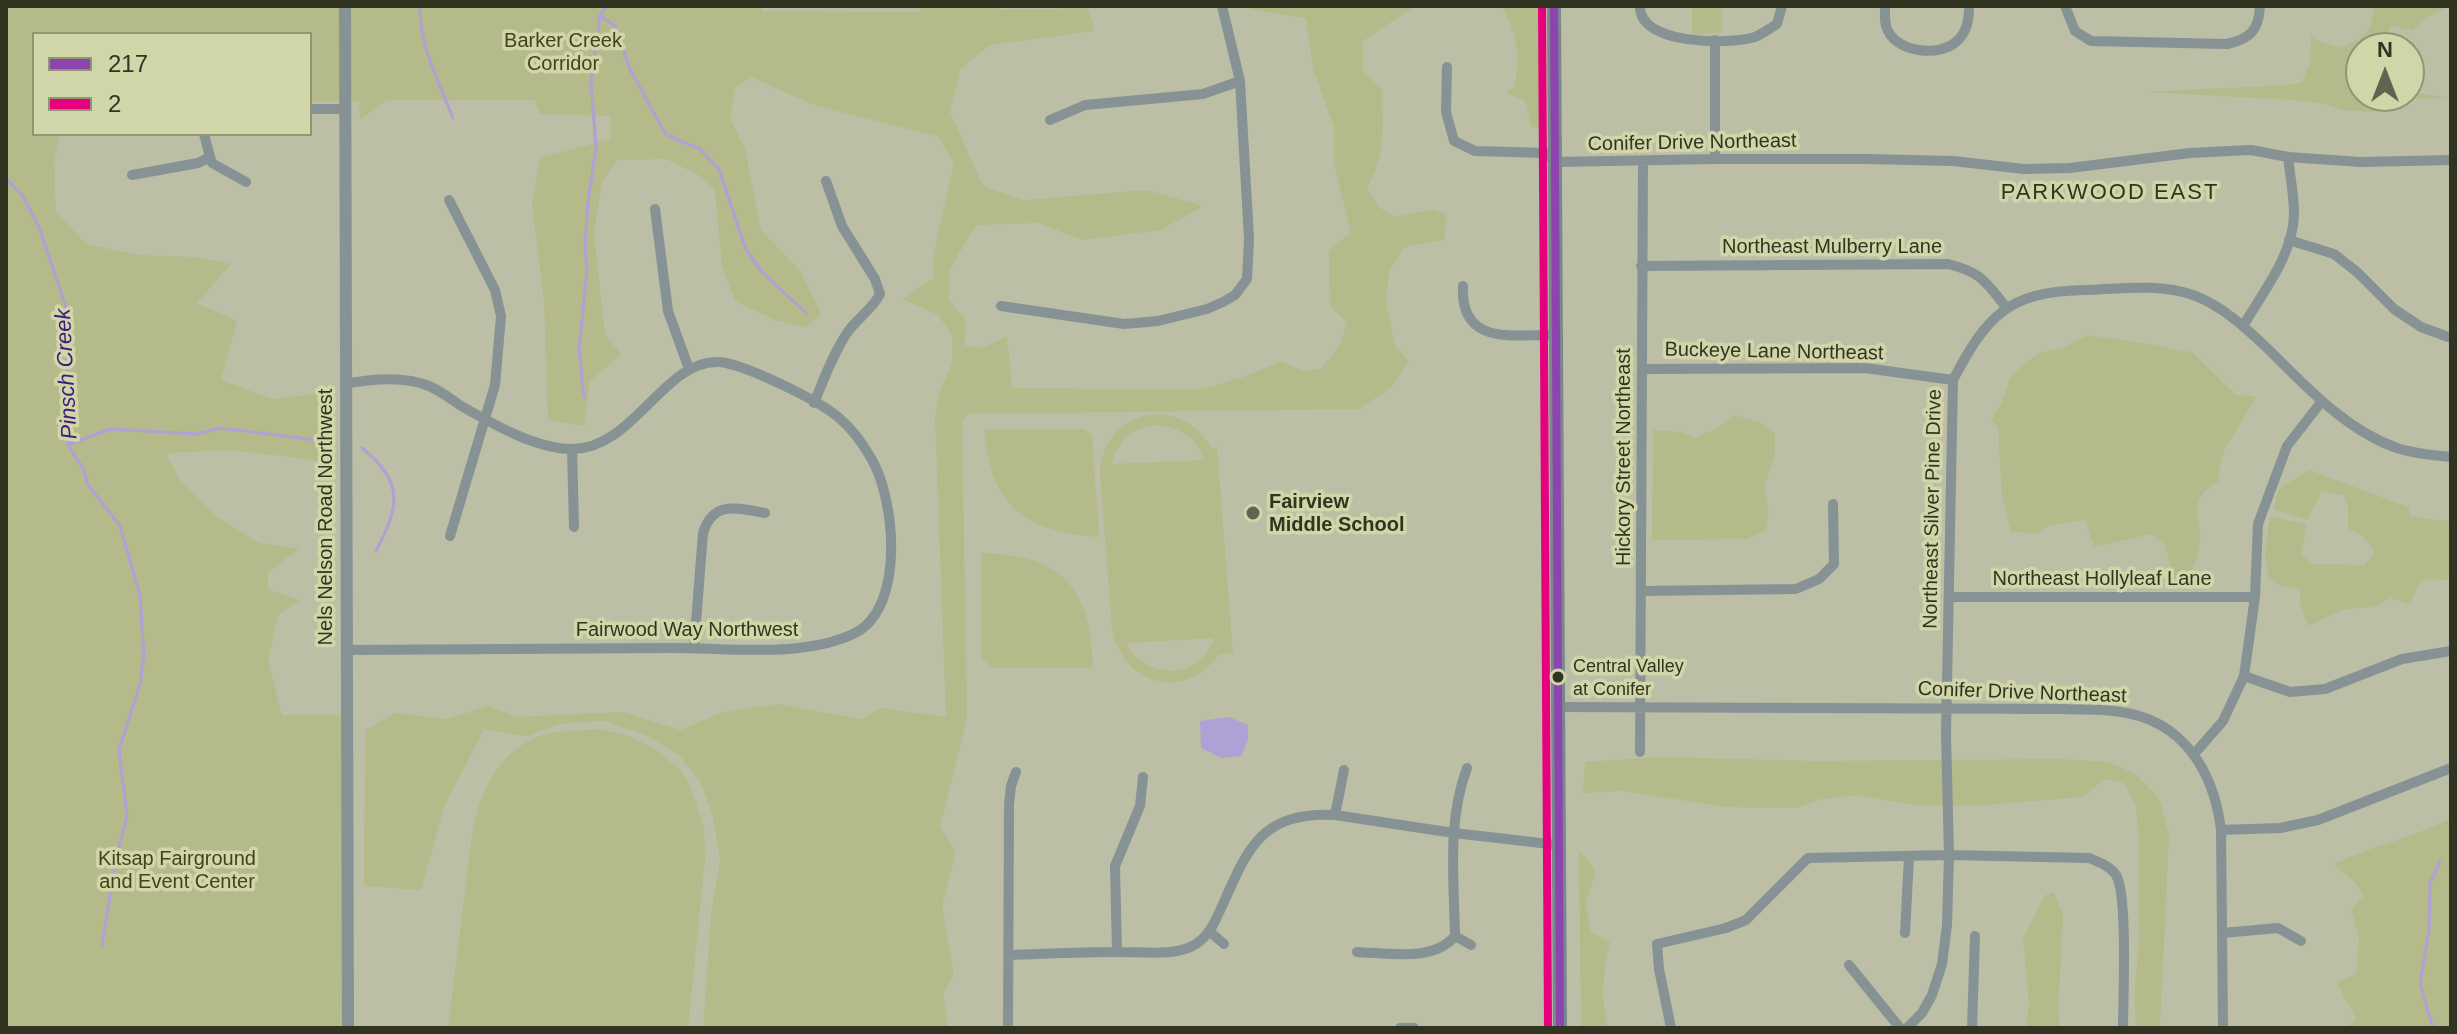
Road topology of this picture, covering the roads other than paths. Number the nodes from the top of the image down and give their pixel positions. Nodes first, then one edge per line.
1 (345, 6) edge
2 (1222, 6) edge
3 (1554, 6) edge
4 (1640, 6) edge
5 (1782, 6) edge
6 (1885, 6) edge
7 (1969, 6) edge
8 (2065, 6) edge
9 (2260, 6) edge
10 (1715, 40) junction
11 (1447, 67) dead end
12 (1240, 81) junction
13 (312, 109) edge
14 (346, 109) junction
15 (1050, 120) dead end
16 (205, 136) edge
17 (2288, 157) junction
18 (1715, 159) junction
19 (211, 160) junction
20 (2451, 160) edge
21 (1643, 161) junction
22 (1555, 162) junction
23 (132, 175) dead end
24 (826, 181) dead end
25 (246, 182) dead end
26 (449, 200) dead end
27 (655, 209) dead end
28 (2289, 240) junction
29 (1641, 266) junction
30 (1463, 286) dead end
31 (1001, 306) dead end
32 (2006, 307) junction
33 (2243, 326) junction
34 (1556, 335) junction
35 (2451, 338) edge
36 (689, 369) junction
37 (1642, 369) junction
38 (1953, 380) junction
39 (345, 384) junction
40 (2322, 401) junction
41 (814, 403) junction
42 (484, 419) junction
43 (572, 449) junction
44 (2451, 457) edge
45 (1833, 504) dead end
46 (765, 513) dead end
47 (574, 527) dead end
48 (450, 536) dead end
49 (1642, 591) junction
50 (1950, 597) junction
51 (2255, 597) junction
52 (694, 648) junction
53 (347, 650) junction
54 (2451, 651) edge
55 (2244, 676) junction
56 (1556, 707) junction
57 (1642, 708) junction
58 (1948, 708) junction
59 (1640, 752) dead end
60 (2195, 753) junction
61 (1467, 768) dead end
62 (2451, 768) edge
63 (1344, 770) dead end
64 (1016, 772) dead end
65 (1143, 777) dead end
66 (1335, 815) junction
67 (2221, 830) junction
68 (1454, 833) junction
69 (1558, 845) junction
70 (1949, 855) junction
71 (1909, 857) junction
72 (1210, 932) junction
73 (1905, 933) dead end
74 (2222, 933) junction
75 (1455, 936) junction
76 (1975, 936) dead end
77 (2301, 941) dead end
78 (1224, 944) dead end
79 (1471, 945) dead end
80 (1117, 951) junction
81 (1357, 952) dead end
82 (1009, 955) junction
83 (1849, 965) dead end
84 (348, 1028) edge
85 (1008, 1028) edge
86 (1400, 1028) edge
87 (1414, 1028) edge
88 (1560, 1028) edge
89 (1671, 1028) edge
90 (1900, 1028) edge
91 (1907, 1028) edge
92 (1972, 1028) edge
93 (2123, 1028) edge
94 (2223, 1028) edge

1 - 14 street, Nels Nelson Road Northwest
2 - 12 street
3 - 22 main road
4 - 10 street
5 - 10 street
6 - 7 street
8 - 9 street
10 - 18 street
11 - 22 street, Conifer Drive Northeast
12 - 15 street
12 - 31 street
13 - 14 street
14 - 39 street, Nels Nelson Road Northwest
16 - 19 street
17 - 18 street, Conifer Drive Northeast
17 - 20 street, Conifer Drive Northeast
17 - 28 street
18 - 21 street, Conifer Drive Northeast
19 - 23 street
19 - 25 street
21 - 22 street, Conifer Drive Northeast
21 - 29 street, Hickory Street Northeast
22 - 34 main road
24 - 41 street
26 - 42 street
27 - 36 street
28 - 33 street
28 - 35 street
29 - 32 street, Northeast Mulberry Lane
29 - 37 street, Hickory Street Northeast
30 - 34 street
32 - 33 street, Northeast Silver Pine Drive
32 - 38 street, Northeast Silver Pine Drive
33 - 40 street, Northeast Silver Pine Drive
34 - 56 main road
36 - 41 street, Fairwood Way Northwest
36 - 43 street
37 - 38 street, Buckeye Lane Northeast
37 - 49 street, Hickory Street Northeast
38 - 50 street, Northeast Silver Pine Drive
39 - 42 street
39 - 53 street, Nels Nelson Road Northwest
40 - 44 street, Northeast Silver Pine Drive
40 - 51 street
41 - 52 street, Fairwood Way Northwest
42 - 43 street
42 - 48 street
43 - 47 street
45 - 49 street
46 - 52 street
49 - 57 street, Hickory Street Northeast
50 - 51 street, Northeast Hollyleaf Lane
50 - 58 street, Northeast Silver Pine Drive
51 - 55 street
52 - 53 street, Fairwood Way Northwest
53 - 84 street, Nels Nelson Road Northwest
54 - 55 street
55 - 60 street
56 - 57 street, Conifer Drive Northeast
56 - 69 main road
57 - 58 street, Conifer Drive Northeast
57 - 59 street, Hickory Street Northeast
58 - 60 street, Conifer Drive Northeast
58 - 70 street, Northeast Silver Pine Drive
60 - 67 street, Conifer Drive Northeast
61 - 68 street
62 - 67 street
63 - 66 street
64 - 82 street
65 - 80 street
66 - 68 street
66 - 72 street
67 - 74 street, Conifer Drive Northeast
68 - 69 street
68 - 75 street
69 - 88 main road
70 - 71 street
70 - 91 street, Northeast Silver Pine Drive
70 - 93 street
71 - 73 street
71 - 89 street
72 - 78 street
72 - 80 street
74 - 77 street
74 - 94 street, Conifer Drive Northeast
75 - 79 street
75 - 81 street
76 - 92 street
80 - 82 street
82 - 85 street
83 - 90 street
86 - 87 street

